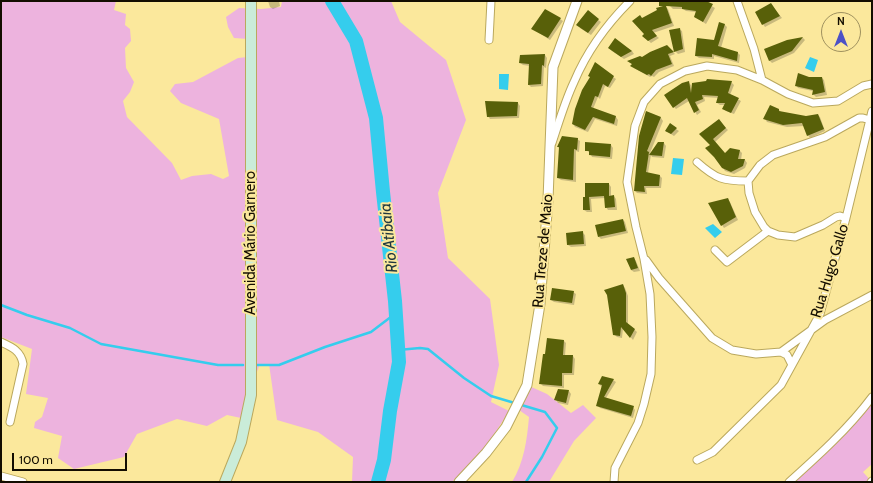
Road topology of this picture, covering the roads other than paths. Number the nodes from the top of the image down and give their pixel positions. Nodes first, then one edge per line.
1 (251, 1) edge
2 (491, 1) edge
3 (577, 1) edge
4 (630, 1) edge
5 (736, 1) edge
6 (489, 40) dead end
7 (762, 80) junction
8 (872, 84) edge
9 (872, 111) edge
10 (870, 120) junction
11 (550, 149) junction
12 (697, 162) dead end
13 (748, 181) junction
14 (846, 218) junction
15 (768, 231) junction
16 (715, 250) dead end
17 (644, 259) junction
18 (872, 295) edge
19 (820, 314) junction
20 (825, 320) junction
21 (810, 332) junction
22 (1, 342) edge
23 (782, 352) junction
24 (792, 365) junction
25 (872, 397) edge
26 (10, 422) dead end
27 (697, 460) dead end
28 (1, 476) edge
29 (24, 482) edge
30 (225, 482) edge
31 (459, 482) edge
32 (614, 482) edge
33 (789, 482) edge

1 - 30 main road, Avenida Mário Garnero
2 - 6 street
3 - 11 street, Rua Treze de Maio
4 - 11 street
5 - 7 street
7 - 8 street
7 - 17 street
9 - 10 street, Rua Hugo Gallo
10 - 13 street
10 - 14 street, Rua Hugo Gallo
11 - 31 street, Rua Treze de Maio
12 - 13 street
13 - 15 street
14 - 15 street
14 - 19 street, Rua Hugo Gallo
15 - 16 street
17 - 23 street
17 - 32 street
18 - 20 street
19 - 20 street
19 - 21 street, Rua Hugo Gallo
20 - 21 street
21 - 23 street
21 - 24 street, Rua Hugo Gallo
22 - 26 street
23 - 24 street
24 - 27 street, Rua Hugo Gallo
25 - 33 street
28 - 29 street

